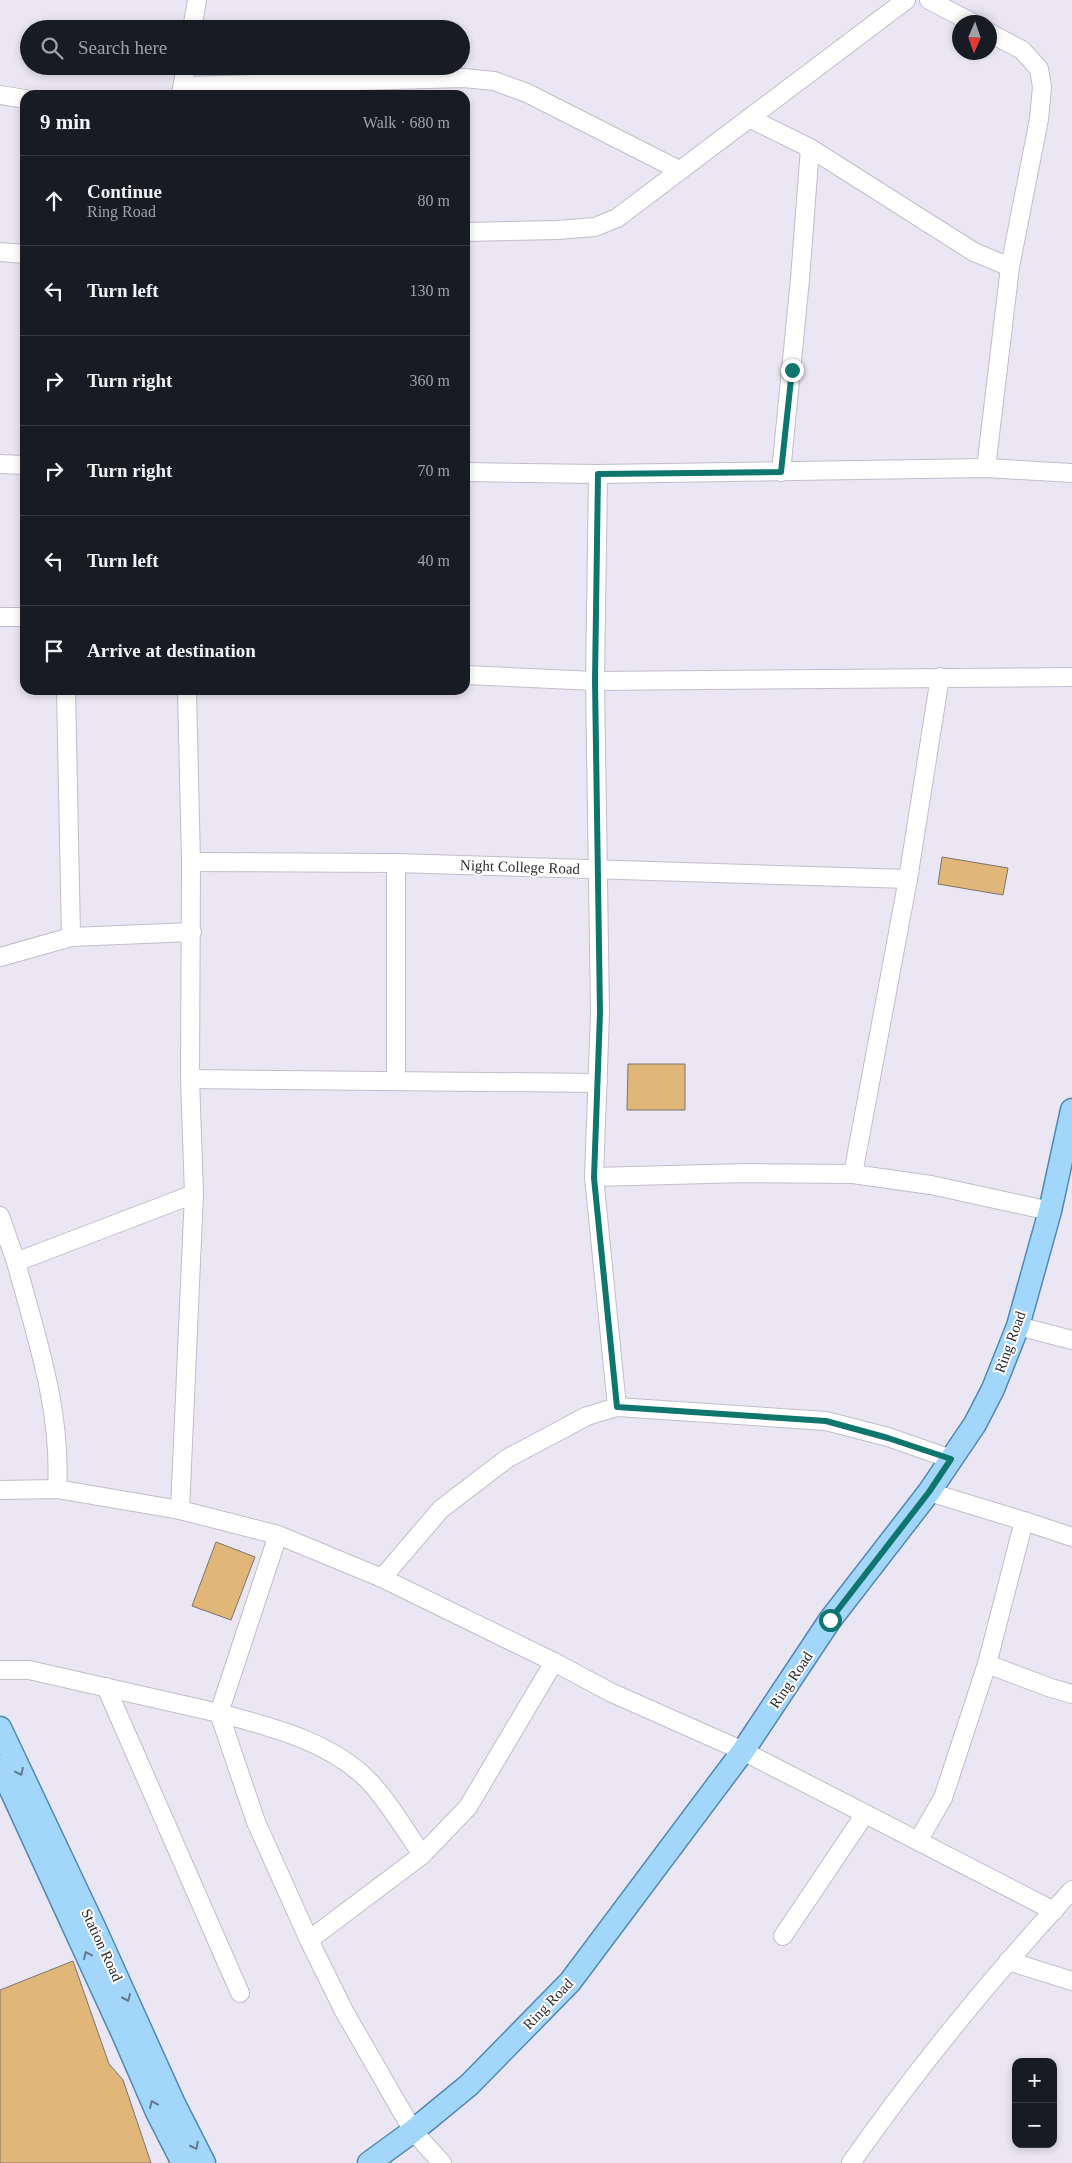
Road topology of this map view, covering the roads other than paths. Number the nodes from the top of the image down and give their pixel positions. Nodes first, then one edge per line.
1 (197, 0) edge
2 (906, 0) edge
3 (929, 0) edge
4 (958, 15) edge
5 (194, 20) edge
6 (997, 37) edge
7 (184, 75) edge
8 (182, 90) edge
9 (0, 95) edge
10 (20, 98) edge
11 (749, 118) junction
12 (810, 148) junction
13 (679, 170) junction
14 (470, 232) edge
15 (0, 252) edge
16 (20, 254) edge
17 (1010, 268) junction
18 (0, 464) edge
19 (20, 465) edge
20 (986, 468) junction
21 (470, 472) edge
22 (781, 472) junction
23 (1072, 473) edge
24 (598, 474) junction
25 (20, 616) edge
26 (0, 617) edge
27 (470, 675) edge
28 (940, 677) junction
29 (1072, 677) edge
30 (595, 681) junction
31 (66, 695) edge
32 (187, 695) edge
33 (191, 862) junction
34 (396, 863) junction
35 (598, 870) junction
36 (908, 879) junction
37 (192, 932) junction
38 (71, 937) junction
39 (0, 957) edge
40 (190, 1079) junction
41 (396, 1080) junction
42 (598, 1083) junction
43 (1072, 1110) edge
44 (853, 1174) junction
45 (594, 1178) junction
46 (194, 1194) junction
47 (1050, 1211) junction
48 (0, 1216) edge
49 (16, 1262) junction
50 (1018, 1326) junction
51 (1072, 1340) edge
52 (617, 1407) junction
53 (951, 1459) junction
54 (57, 1489) junction
55 (0, 1490) edge
56 (929, 1492) junction
57 (180, 1510) junction
58 (1024, 1521) junction
59 (278, 1536) junction
60 (1072, 1537) edge
61 (382, 1578) junction
62 (554, 1662) junction
63 (987, 1664) junction
64 (0, 1670) edge
65 (106, 1687) junction
66 (1072, 1694) edge
67 (219, 1713) junction
68 (0, 1728) edge
69 (743, 1751) junction
70 (0, 1766) edge
71 (865, 1814) junction
72 (918, 1841) junction
73 (422, 1855) junction
74 (1072, 1890) edge
75 (1054, 1911) junction
76 (783, 1936) dead end
77 (309, 1940) junction
78 (1008, 1961) junction
79 (1072, 1981) edge
80 (240, 1993) dead end
81 (413, 2131) junction
82 (183, 2163) edge
83 (204, 2163) edge
84 (369, 2163) edge
85 (442, 2163) edge
86 (851, 2163) edge

1 - 5 street
2 - 11 street
3 - 4 street
6 - 17 street
7 - 8 street
8 - 13 street
9 - 10 street
11 - 12 street
11 - 13 street
12 - 17 street
12 - 22 street
13 - 14 street
15 - 16 street
17 - 20 street
18 - 19 street
20 - 22 street
20 - 23 street
21 - 24 street
22 - 24 street
24 - 30 street
25 - 26 street
27 - 30 street
28 - 29 street
28 - 30 street
28 - 36 street
30 - 35 street
31 - 38 street
32 - 33 street
33 - 34 street, Night College Road
33 - 37 street
34 - 35 street, Night College Road
34 - 41 street
35 - 36 street, Night College Road
35 - 42 street
36 - 44 street
37 - 38 street
37 - 40 street
38 - 39 street
40 - 41 street
40 - 46 street
41 - 42 street
42 - 45 street
43 - 47 main road, Ring Road
44 - 45 street
44 - 47 street
45 - 52 street
46 - 49 street
46 - 57 street
47 - 50 main road, Ring Road
48 - 49 street
49 - 54 street
50 - 51 street
50 - 53 main road, Ring Road
52 - 53 street
52 - 61 street
53 - 56 main road, Ring Road
54 - 55 street
54 - 57 street
56 - 58 street
56 - 69 main road, Ring Road
57 - 59 street
58 - 60 street
58 - 63 street
59 - 61 street
59 - 67 street
61 - 62 street
62 - 69 street
62 - 73 street
63 - 66 street
63 - 72 street
64 - 65 street
65 - 67 street
65 - 80 street
67 - 73 street
67 - 77 street
68 -> 83 main road, Station Road
69 - 71 street
69 - 81 main road, Ring Road
82 -> 70 main road, Station Road
71 - 72 street
71 - 76 street
72 - 75 street
73 - 77 street
74 - 75 street
75 - 78 street
77 - 81 street
78 - 79 street
78 - 86 street
81 - 84 main road, Ring Road
81 - 85 street

